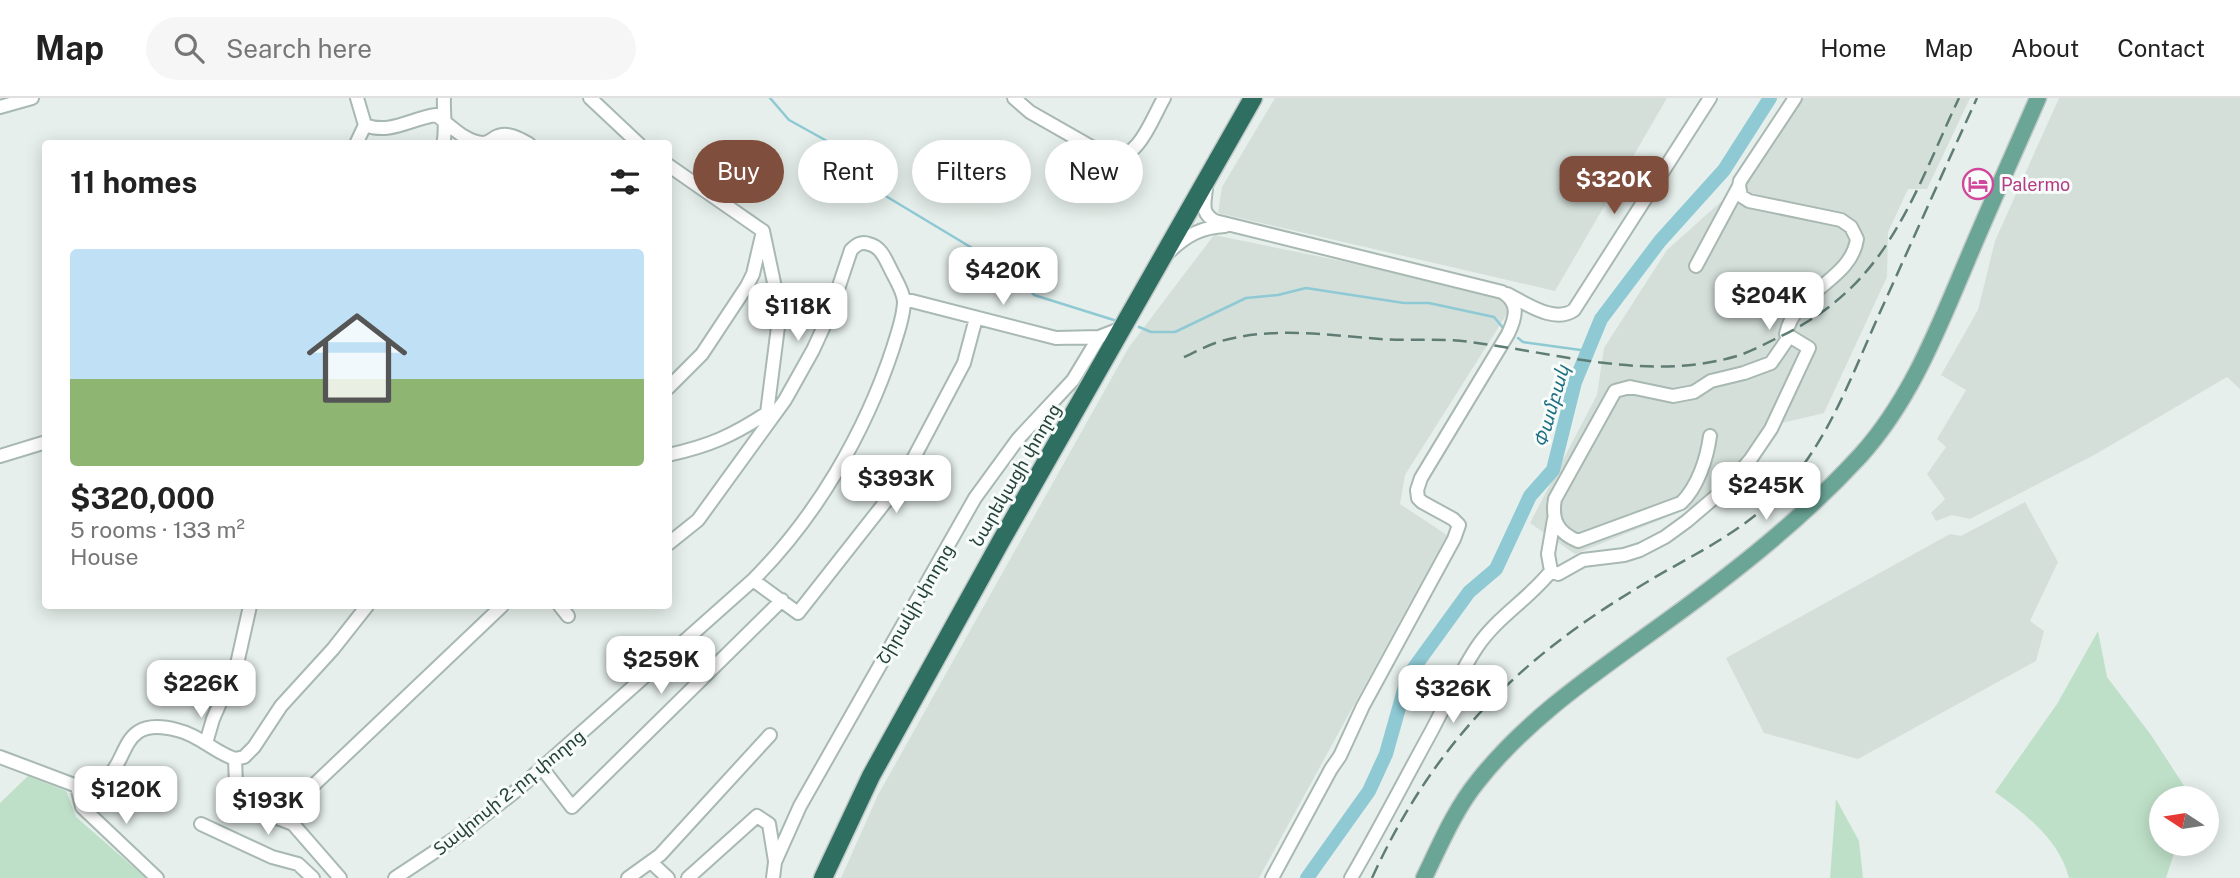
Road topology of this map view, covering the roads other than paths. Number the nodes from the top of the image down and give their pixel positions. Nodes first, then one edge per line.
1 (32, 98) edge
2 (357, 98) edge
3 (444, 98) edge
4 (590, 98) edge
5 (1014, 98) edge
6 (1164, 98) edge
7 (1253, 98) edge
8 (1710, 98) edge
9 (1795, 98) edge
10 (2038, 98) edge
11 (0, 107) edge
12 (443, 119) junction
13 (365, 125) junction
14 (357, 140) edge
15 (444, 140) edge
16 (476, 140) edge
17 (491, 140) edge
18 (519, 140) edge
19 (635, 140) edge
20 (672, 167) edge
21 (1206, 180) junction
22 (1739, 186) junction
23 (1233, 226) junction
24 (763, 230) junction
25 (1163, 257) junction
26 (1696, 266) dead end
27 (1506, 293) junction
28 (904, 299) junction
29 (976, 317) junction
30 (1124, 328) junction
31 (1099, 337) junction
32 (1789, 337) junction
33 (672, 384) edge
34 (770, 416) junction
35 (1710, 436) dead end
36 (42, 443) edge
37 (672, 454) edge
38 (0, 456) edge
39 (1554, 519) junction
40 (672, 541) edge
41 (1552, 571) junction
42 (752, 580) junction
43 (782, 600) junction
44 (249, 609) edge
45 (365, 609) edge
46 (499, 609) edge
47 (770, 734) dead end
48 (206, 743) junction
49 (0, 757) edge
50 (235, 759) junction
51 (542, 768) junction
52 (77, 786) junction
53 (237, 790) junction
54 (201, 824) dead end
55 (651, 862) junction
56 (775, 862) junction
57 (157, 878) edge
58 (313, 878) edge
59 (340, 878) edge
60 (395, 878) edge
61 (628, 878) edge
62 (668, 878) edge
63 (688, 878) edge
64 (773, 878) edge
65 (822, 878) edge
66 (1272, 878) edge
67 (1351, 878) edge
68 (1424, 878) edge

1 - 11 street
2 - 13 street
3 - 12 street
4 - 19 street
5 - 6 street
7 - 21 highway, Նարեկացի փողոց
8 - 27 street
9 - 22 street
10 - 68 main road
12 - 13 street
12 - 15 street
12 - 16 street
13 - 14 street
17 - 18 street
20 - 24 street
21 - 23 street
21 - 25 highway, Նարեկացի փողոց
22 - 26 street
22 - 32 street
23 - 25 street
23 - 27 street
24 - 33 street
24 - 34 street
25 - 30 highway, Նարեկացի փողոց
27 - 66 street
28 - 29 street
28 - 34 street
28 - 42 street, Տավրոսի 2-րդ փողոց
29 - 31 street
29 - 43 street
30 - 31 street
30 - 65 highway, Նարեկացի փողոց
31 - 56 street, Շիրակի փողոց
32 - 39 street
32 - 41 street
34 - 37 street
34 - 40 street
35 - 39 street
36 - 38 street
39 - 41 street
41 - 67 street
42 - 43 street
42 - 51 street, Տավրոսի 2-րդ փողոց
43 - 51 street
44 - 48 street
45 - 50 street
46 - 53 street
47 - 55 street
48 - 50 street
48 - 52 street
49 - 52 street
50 - 53 street
51 - 60 street, Տավրոսի 2-րդ փողոց
52 - 57 street
53 - 59 street
54 - 58 street
55 - 61 street
55 - 62 street
56 - 63 street
56 - 64 street, Շիրակի փողոց

